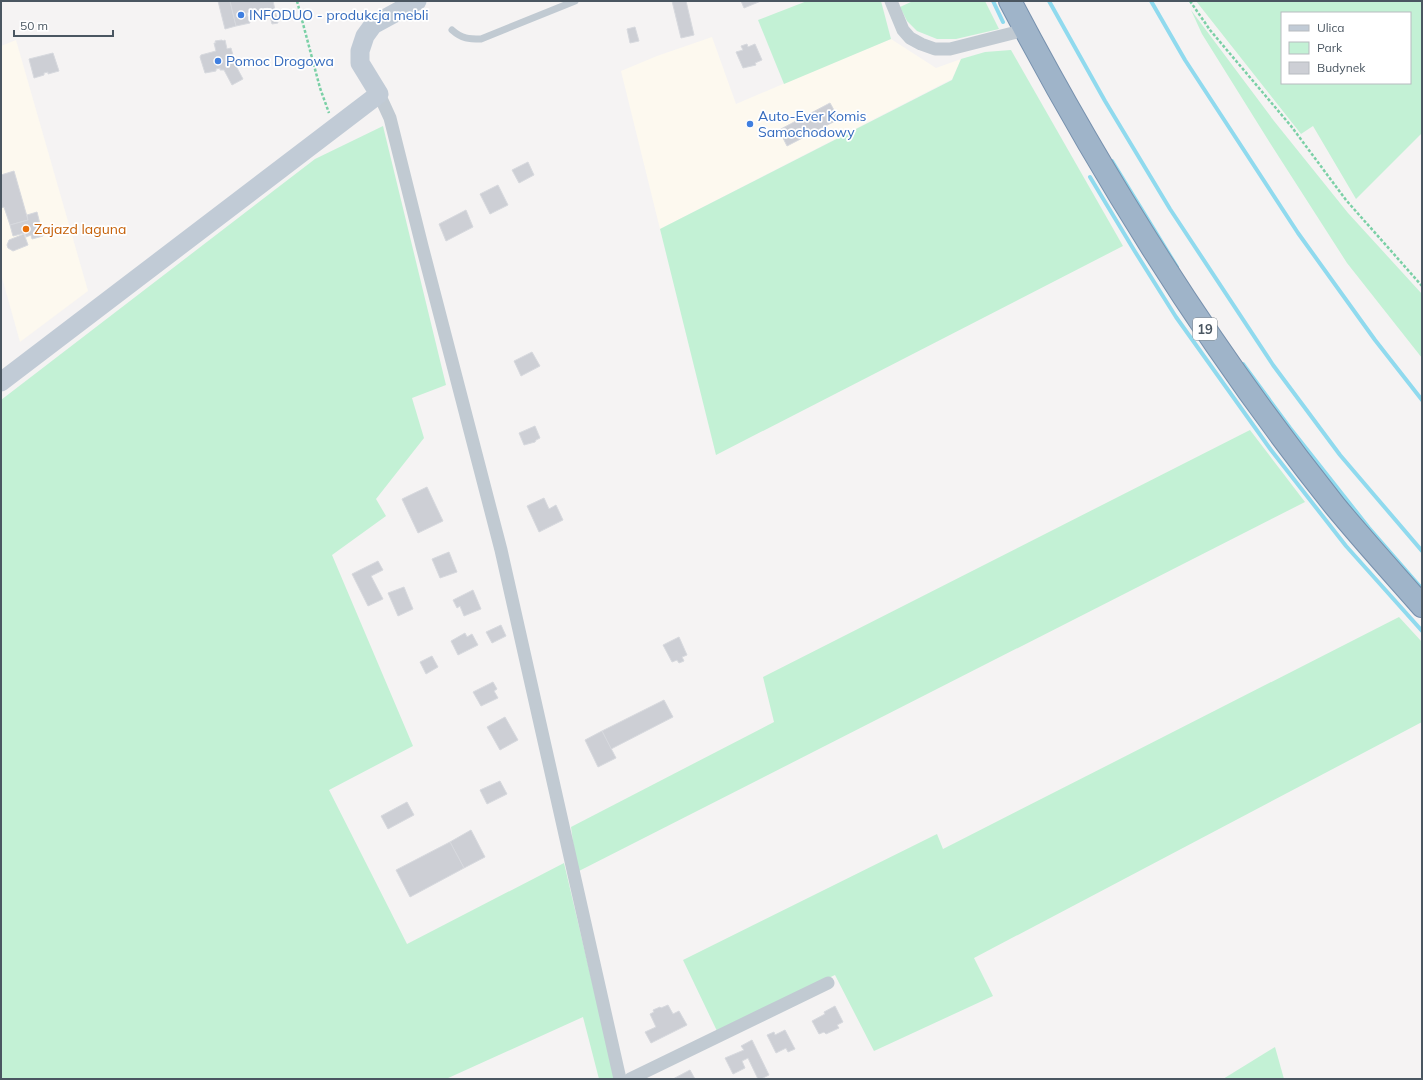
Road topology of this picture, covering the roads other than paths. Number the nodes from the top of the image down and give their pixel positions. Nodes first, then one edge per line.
1 (417, 1) edge
2 (575, 1) edge
3 (891, 1) edge
4 (1010, 1) edge
5 (1024, 28) junction
6 (452, 30) dead end
7 (379, 94) junction
8 (1, 382) edge
9 (1422, 606) edge
10 (828, 983) dead end
11 (620, 1079) edge
12 (630, 1079) edge

1 - 7 main road
2 - 6 lane
3 - 5 street
4 - 5 highway, 19
5 - 9 highway, 19
7 - 8 main road
7 - 11 street
10 - 12 street

